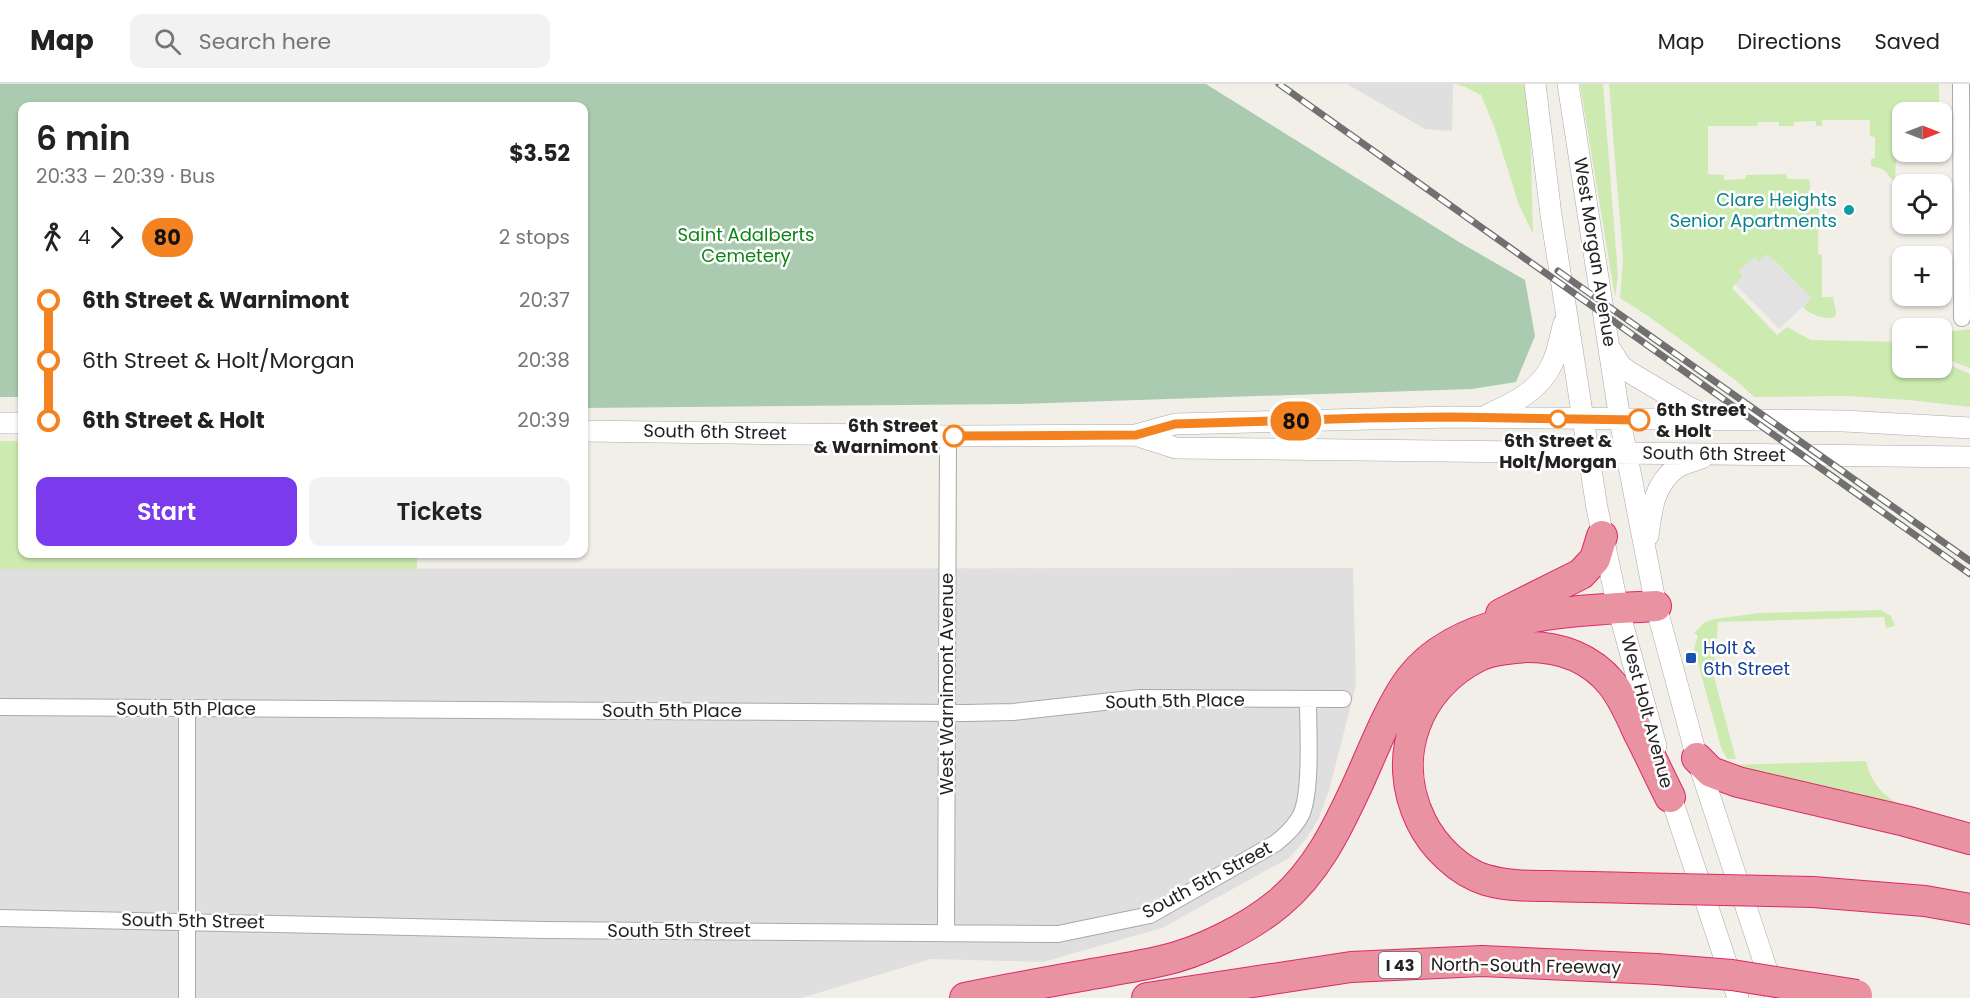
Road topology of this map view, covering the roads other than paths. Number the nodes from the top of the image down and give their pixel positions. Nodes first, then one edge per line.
1 (1535, 84) edge
2 (1568, 84) edge
3 (1961, 84) edge
4 (1965, 199) edge
5 (1565, 316) junction
6 (1962, 318) dead end
7 (1611, 350) junction
8 (1480, 417) junction
9 (1582, 419) junction
10 (1716, 419) junction
11 (1620, 420) junction
12 (0, 423) edge
13 (18, 423) edge
14 (1970, 429) edge
15 (588, 431) edge
16 (1136, 435) junction
17 (948, 436) junction
18 (1588, 453) junction
19 (1626, 453) junction
20 (1711, 454) junction
21 (1970, 457) edge
22 (1602, 536) junction
23 (1646, 554) junction
24 (1656, 606) junction
25 (1618, 608) junction
26 (1463, 636) junction
27 (1343, 699) dead end
28 (1308, 700) junction
29 (0, 707) edge
30 (187, 709) junction
31 (947, 713) junction
32 (1697, 758) junction
33 (1670, 797) junction
34 (1970, 839) edge
35 (1970, 909) edge
36 (0, 918) edge
37 (187, 921) junction
38 (946, 933) junction
39 (1863, 997) edge
40 (187, 998) edge
41 (965, 998) edge
42 (1147, 998) edge
43 (1738, 998) edge
44 (1776, 998) edge

1 - 5 street, West Morgan Avenue
2 - 7 street, West Morgan Avenue
3 - 4 street
4 - 6 street
5 - 8 street
5 - 9 street, West Morgan Avenue
7 - 10 street
7 - 11 street, West Morgan Avenue
8 - 9 street, South 6th Street
8 - 16 street, South 6th Street
9 - 11 street, South 6th Street
9 - 18 street, West Holt Avenue
10 - 11 street, South 6th Street
10 - 14 street, South 6th Street
11 - 19 street, West Holt Avenue
12 - 13 street
15 - 17 street, South 6th Street
16 - 17 street, South 6th Street
16 - 18 street, South 6th Street
17 - 31 street, West Warnimont Avenue
18 - 19 street, South 6th Street
18 - 22 street, West Holt Avenue
19 - 20 street, South 6th Street
19 - 23 street, West Holt Avenue
20 - 21 street, South 6th Street
20 - 23 street
22 - 25 street, West Holt Avenue
22 - 26 highway
23 - 24 street, West Holt Avenue
24 - 25 highway
24 - 32 street, West Holt Avenue
25 - 26 highway
25 - 33 street, West Holt Avenue
26 - 41 highway
27 - 28 street, South 5th Place
28 - 31 street, South 5th Place
28 - 38 street, South 5th Street
29 - 30 street, South 5th Place
30 - 31 street, South 5th Place
30 - 37 street
31 - 38 street, West Warnimont Avenue
32 - 34 highway
32 - 44 street, West Holt Avenue
33 - 35 highway, bridge
33 - 43 street, West Holt Avenue
36 - 37 street, South 5th Street
37 - 38 street, South 5th Street
37 - 40 street
39 - 42 highway, North-South Freeway / I 43, bridge

